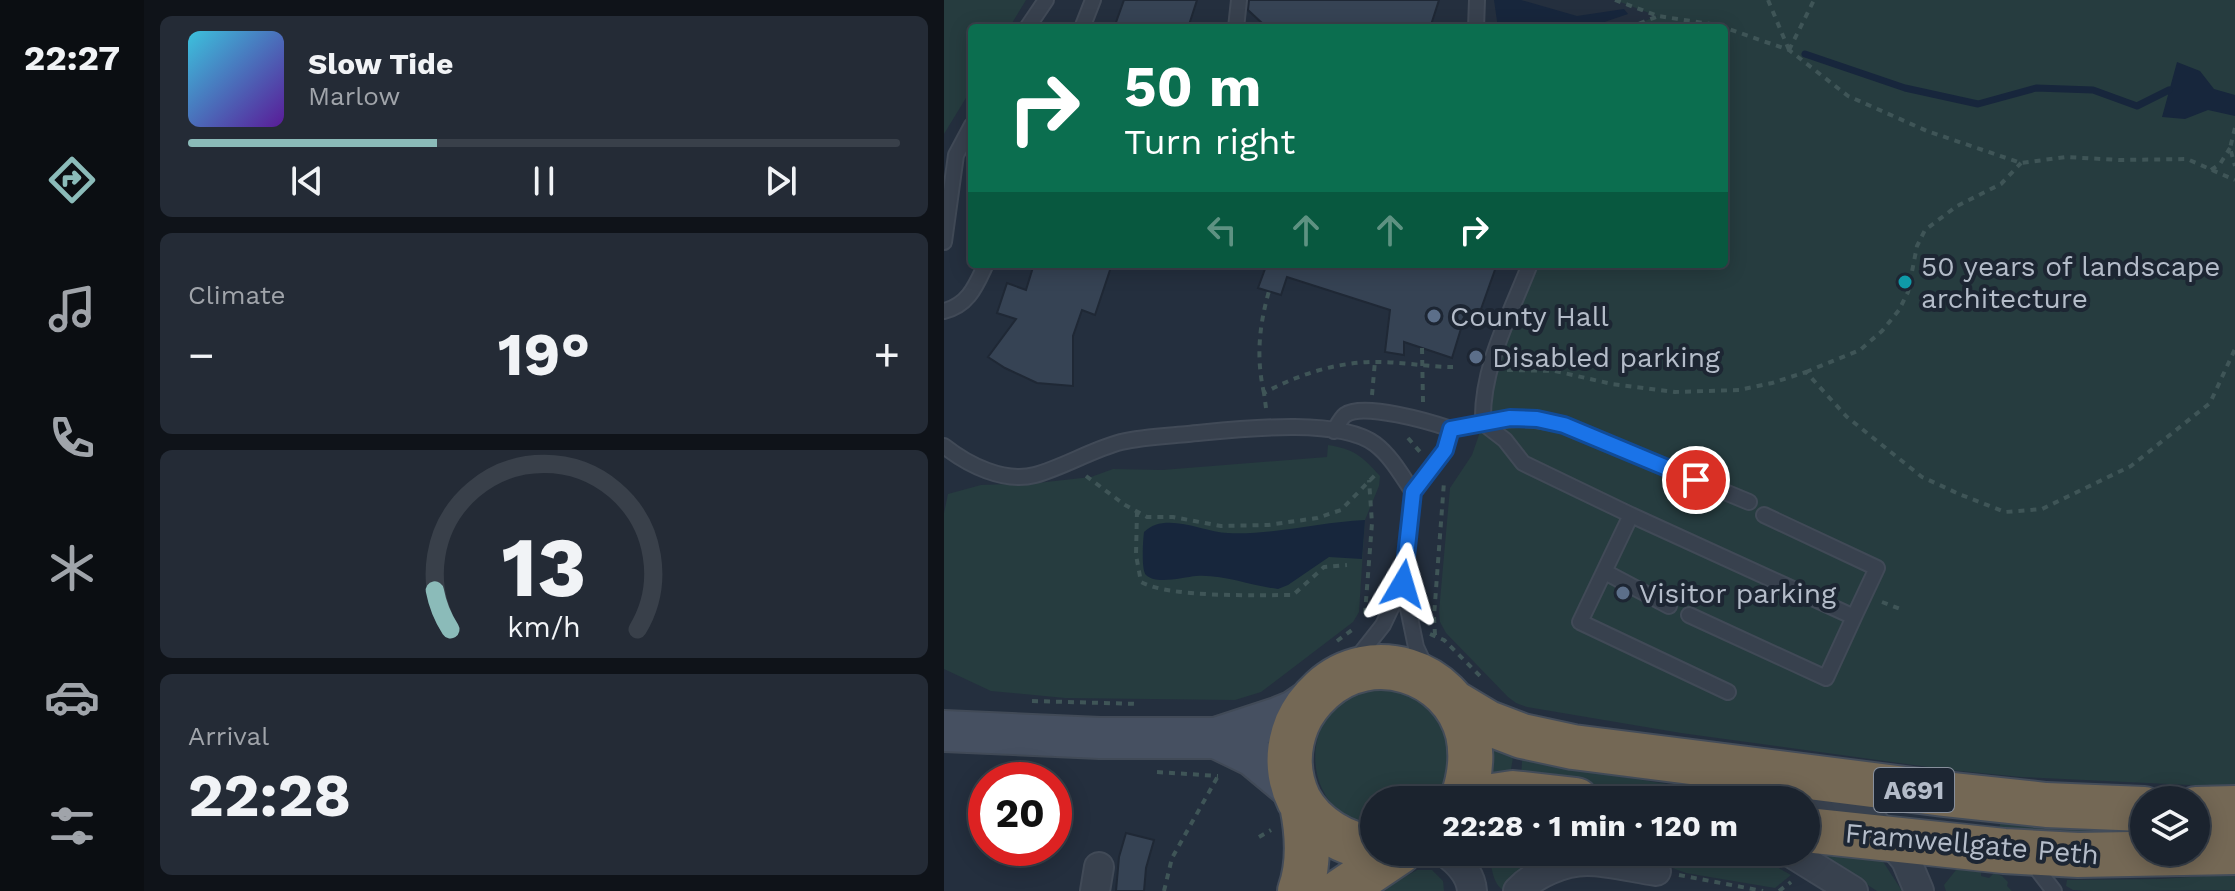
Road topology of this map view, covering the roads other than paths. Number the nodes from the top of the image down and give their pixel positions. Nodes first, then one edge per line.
1 (1046, 0) edge
2 (1093, 0) edge
3 (1239, 0) edge
4 (1477, 0) edge
5 (1030, 24) edge
6 (1084, 24) edge
7 (1236, 24) edge
8 (1476, 24) edge
9 (968, 132) edge
10 (944, 242) edge
11 (984, 268) edge
12 (1528, 268) edge
13 (944, 311) edge
14 (1483, 423) junction
15 (1451, 429) junction
16 (1334, 431) junction
17 (944, 446) edge
18 (1413, 492) junction
19 (1749, 502) dead end
20 (1631, 515) junction
21 (1764, 515) dead end
22 (1605, 572) junction
23 (1403, 584) junction
24 (1669, 606) dead end
25 (1689, 615) dead end
26 (1854, 617) junction
27 (1325, 675) junction
28 (1728, 692) dead end
29 (1446, 695) junction
30 (944, 731) edge
31 (1216, 738) junction
32 (1685, 761) junction
33 (1467, 786) edge
34 (1742, 786) edge
35 (1298, 798) junction
36 (1820, 803) edge
37 (2130, 808) edge
38 (2235, 808) edge
39 (2210, 809) edge
40 (1889, 839) junction
41 (1360, 844) edge
42 (2025, 852) junction
43 (2235, 852) edge
44 (1820, 856) edge
45 (1378, 866) edge
46 (1461, 866) edge
47 (1479, 866) edge
48 (1558, 866) edge
49 (1633, 866) edge
50 (1815, 866) edge
51 (1656, 871) road end
52 (1300, 891) edge
53 (1341, 891) edge
54 (1473, 891) edge
55 (1518, 891) edge
56 (1853, 891) edge
57 (1919, 891) edge
58 (2054, 891) edge

1 - 5 lane
2 - 6 lane
3 - 7 lane
4 - 8 lane
9 - 10 lane
11 - 13 lane
12 - 14 lane
14 - 15 lane
14 - 19 lane
14 - 20 lane
15 - 16 lane
15 - 18 lane
16 - 17 lane
16 - 18 lane
18 - 23 lane
20 - 22 lane
20 - 26 lane
21 - 26 lane
22 - 24 lane
22 - 28 lane
23 - 27 lane
23 - 29 lane
25 - 26 lane
27 - 29 highway
27 - 31 main road
27 - 35 highway
29 - 32 highway, A691
29 - 33 highway
30 - 31 main road
31 - 35 main road
32 - 34 street
32 - 37 highway, Framwellgate Peth / A691
35 - 41 highway
35 - 52 highway
36 - 40 street
38 - 39 highway
40 - 42 highway, Framwellgate Peth / A691
40 - 44 highway, Framwellgate Peth / A691
40 - 57 street
42 - 43 highway, Framwellgate Peth / A691
42 - 58 lane
45 - 53 highway
46 - 54 street
47 - 54 street
48 - 55 street
49 - 51 street
50 - 56 street

